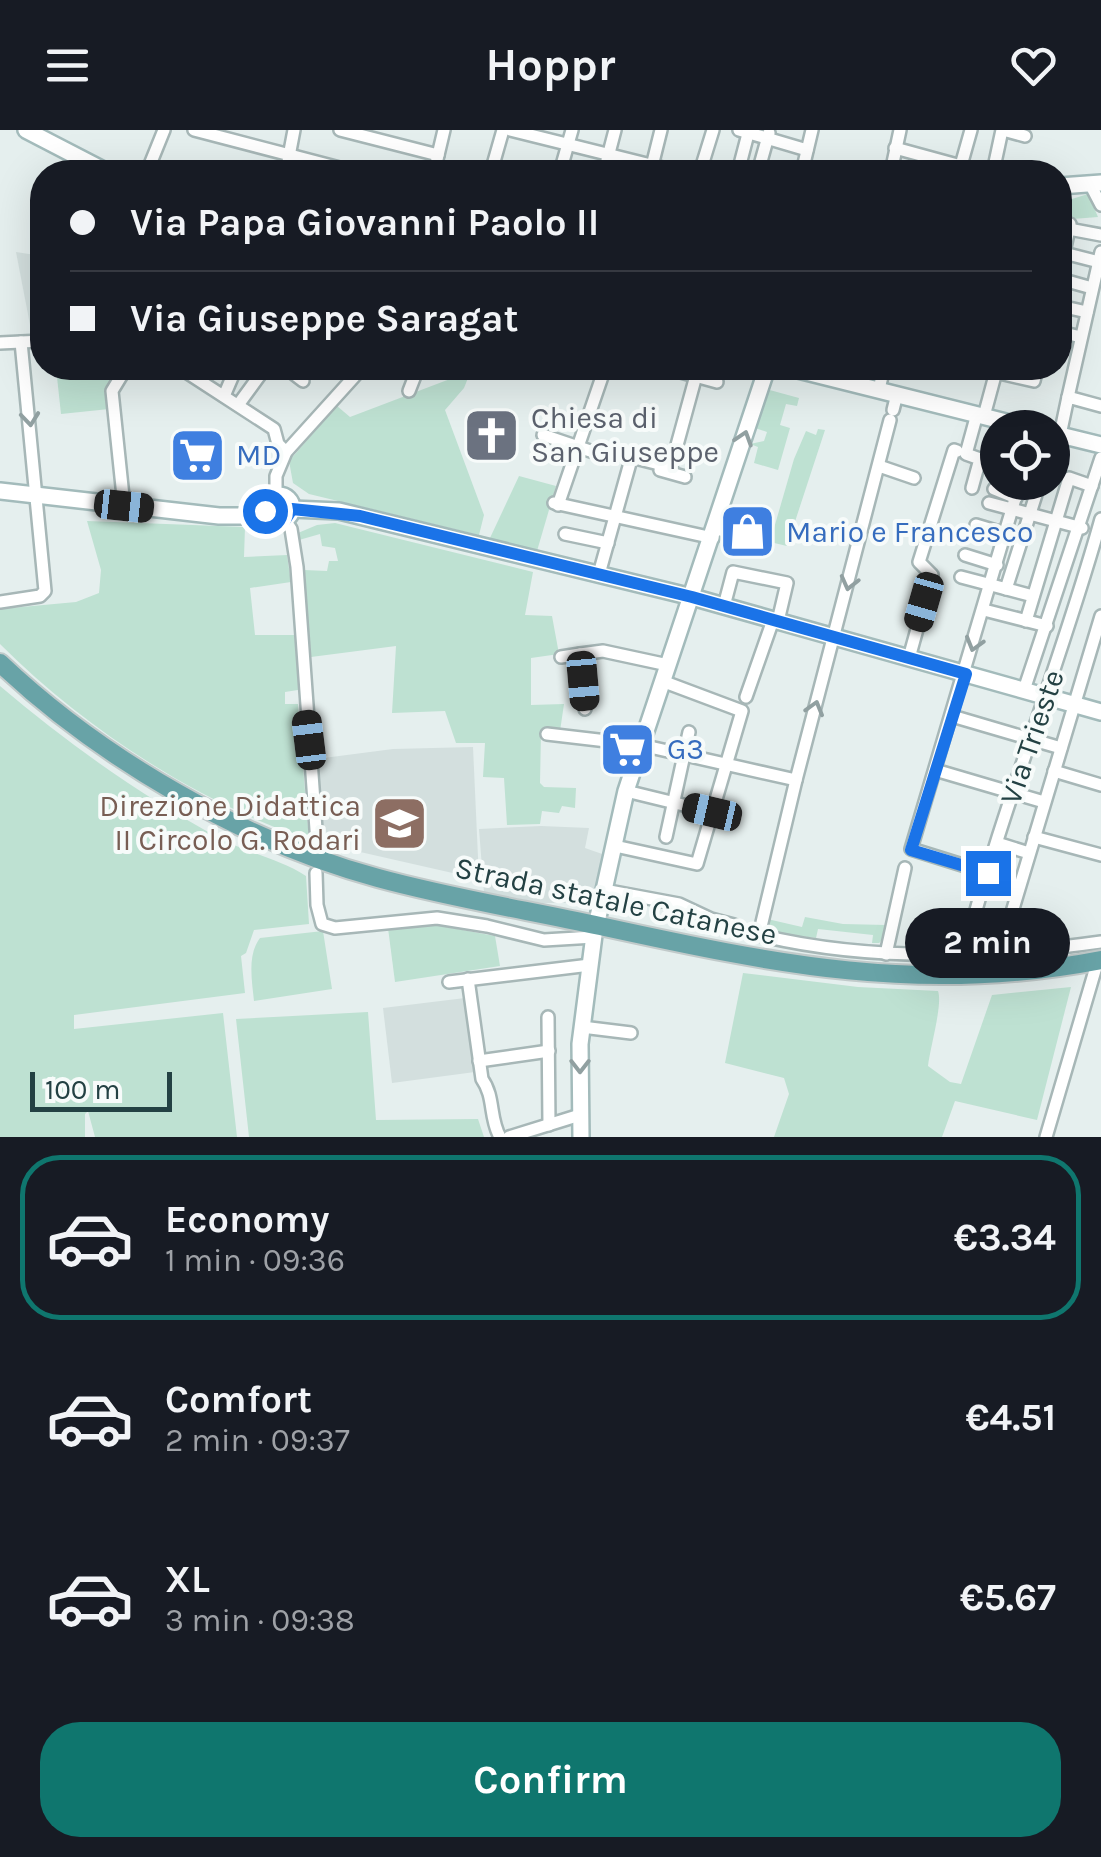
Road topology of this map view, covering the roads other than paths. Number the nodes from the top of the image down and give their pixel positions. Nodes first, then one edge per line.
1 (26, 130) edge
2 (164, 130) edge
3 (194, 130) edge
4 (294, 130) edge
5 (340, 130) edge
6 (444, 130) edge
7 (502, 130) edge
8 (572, 130) edge
9 (615, 130) edge
10 (661, 130) edge
11 (713, 130) edge
12 (812, 130) edge
13 (900, 130) edge
14 (971, 130) edge
15 (1003, 130) edge
16 (520, 131) edge
17 (746, 131) edge
18 (769, 134) edge
19 (1025, 136) dead end
20 (568, 144) junction
21 (895, 148) junction
22 (807, 150) junction
23 (290, 154) junction
24 (608, 154) junction
25 (438, 155) junction
26 (84, 160) edge
27 (152, 160) edge
28 (289, 160) edge
29 (312, 160) edge
30 (437, 160) edge
31 (497, 160) edge
32 (563, 160) edge
33 (607, 160) edge
34 (625, 160) edge
35 (653, 160) edge
36 (704, 160) edge
37 (740, 160) edge
38 (761, 160) edge
39 (805, 160) edge
40 (892, 160) edge
41 (932, 160) edge
42 (963, 160) edge
43 (996, 160) edge
44 (1096, 183) edge
45 (1101, 205) edge
46 (1072, 227) edge
47 (1101, 235) edge
48 (1072, 254) edge
49 (1100, 257) edge
50 (1072, 282) edge
51 (1092, 288) junction
52 (1072, 309) edge
53 (1087, 312) junction
54 (1072, 334) edge
55 (1081, 336) junction
56 (0, 342) edge
57 (22, 342) junction
58 (30, 342) edge
59 (1072, 378) edge
60 (119, 380) edge
61 (207, 380) edge
62 (231, 380) edge
63 (257, 380) edge
64 (351, 380) edge
65 (413, 380) edge
66 (601, 380) edge
67 (694, 380) edge
68 (712, 380) edge
69 (763, 380) edge
70 (844, 380) edge
71 (881, 380) edge
72 (992, 380) edge
73 (1072, 380) edge
74 (718, 382) dead end
75 (878, 389) junction
76 (409, 391) dead end
77 (224, 396) junction
78 (1068, 397) junction
79 (238, 405) junction
80 (1101, 406) edge
81 (894, 408) junction
82 (983, 410) edge
83 (1064, 410) edge
84 (980, 415) edge
85 (980, 417) edge
86 (542, 435) dead end
87 (1070, 438) edge
88 (1101, 446) edge
89 (577, 449) junction
90 (286, 452) junction
91 (960, 452) junction
92 (605, 456) junction
93 (1101, 458) edge
94 (630, 463) junction
95 (879, 466) junction
96 (685, 477) dead end
97 (914, 478) dead end
98 (1092, 486) junction
99 (972, 488) dead end
100 (0, 492) edge
101 (276, 496) junction
102 (38, 498) junction
103 (1009, 500) edge
104 (1016, 500) edge
105 (1035, 500) edge
106 (989, 504) dead end
107 (1015, 504) junction
108 (124, 506) junction
109 (265, 511) junction
110 (288, 514) junction
111 (1030, 515) junction
112 (616, 519) junction
113 (1056, 522) junction
114 (976, 525) dead end
115 (1078, 527) junction
116 (1100, 527) edge
117 (564, 534) dead end
118 (714, 534) junction
119 (1006, 534) junction
120 (741, 535) dead end
121 (608, 543) junction
122 (965, 555) dead end
123 (996, 565) junction
124 (599, 574) junction
125 (961, 578) dead end
126 (991, 585) junction
127 (1006, 589) junction
128 (1033, 596) junction
129 (692, 597) junction
130 (0, 602) edge
131 (724, 606) junction
132 (984, 610) junction
133 (1101, 616) edge
134 (775, 620) junction
135 (1026, 621) junction
136 (1047, 626) junction
137 (835, 637) junction
138 (1098, 639) edge
139 (580, 654) junction
140 (561, 657) dead end
141 (909, 658) junction
142 (0, 664) edge
143 (668, 665) junction
144 (966, 674) junction
145 (662, 682) junction
146 (1024, 690) junction
147 (1045, 696) junction
148 (746, 697) dead end
149 (1076, 705) junction
150 (585, 709) dead end
151 (1101, 712) edge
152 (952, 716) junction
153 (689, 732) dead end
154 (547, 734) dead end
155 (1031, 740) junction
156 (641, 745) junction
157 (1061, 748) junction
158 (685, 755) junction
159 (725, 764) junction
160 (934, 770) junction
161 (1054, 770) junction
162 (796, 780) junction
163 (1101, 784) edge
164 (626, 792) junction
165 (1013, 792) junction
166 (1044, 802) junction
167 (674, 803) junction
168 (712, 812) junction
169 (666, 837) dead end
170 (1034, 837) junction
171 (997, 843) junction
172 (317, 844) dead end
173 (614, 846) junction
174 (1030, 853) junction
175 (1101, 855) edge
176 (905, 868) dead end
177 (316, 873) dead end
178 (988, 873) junction
179 (604, 890) junction
180 (598, 917) dead end
181 (734, 925) dead end
182 (594, 936) joint
183 (1000, 952) junction
184 (1097, 953) edge
185 (886, 954) junction
186 (964, 954) junction
187 (590, 966) junction
188 (468, 980) junction
189 (449, 982) dead end
190 (548, 1017) dead end
191 (582, 1027) junction
192 (631, 1034) dead end
193 (548, 1051) junction
194 (479, 1060) junction
195 (580, 1115) junction
196 (549, 1125) junction
197 (500, 1137) edge
198 (509, 1137) edge
199 (581, 1137) edge
200 (1046, 1137) edge

1 - 26 street
2 - 27 street
3 - 23 street
4 - 23 street
5 - 25 street
6 - 25 street
7 - 31 street
8 - 20 street
9 - 24 street
10 - 35 street
11 - 36 street
12 - 22 street
13 - 21 street
14 - 42 street
15 - 19 street
15 - 43 street
16 - 20 street
17 - 18 street
17 - 37 street
18 - 22 street
18 - 38 street
20 - 24 street
20 - 32 street
21 - 40 street
21 - 41 street
22 - 39 street
23 - 28 street
23 - 29 street
24 - 33 street
24 - 34 street
25 - 30 street
44 - 45 street
46 - 47 street
48 - 49 street
49 - 51 street
50 - 51 street
51 - 53 street
52 - 53 street
53 - 55 street
54 - 55 street
55 - 59 street
56 - 57 street
57 - 58 street
57 -> 102 street
60 - 108 street
61 - 77 street
62 - 77 street
63 - 79 street
64 - 90 street
65 - 76 street
66 - 89 street
67 - 92 street
68 - 74 street
118 -> 69 street
70 - 75 street
71 - 75 street
72 - 82 street
73 - 78 street
75 - 81 street
77 - 79 street
78 - 80 street
78 - 83 street
79 - 90 street
81 - 84 street
81 - 95 street
85 - 91 street
86 - 89 street
87 - 88 street
89 - 92 street
89 - 112 street
90 - 101 street
91 - 99 street
91 - 141 street
92 - 94 street
93 - 98 street
94 - 96 street
94 - 112 street
95 - 97 street
95 -> 137 street
98 - 113 street
98 - 115 street
100 - 102 street
101 - 109 street
101 - 110 street
102 - 108 street
102 - 130 street
103 - 107 street
104 - 107 street
105 - 111 street
106 - 107 street
107 - 111 street
107 - 119 street
108 - 109 street
109 - 110 street
110 - 124 street
110 - 172 street
111 - 113 street
111 - 127 street
112 - 118 street
112 - 121 street
113 - 115 street
113 - 128 street
114 - 119 street
115 - 116 street
115 - 136 street
116 - 147 street, Via Trieste
117 - 121 street
118 - 120 street
118 - 129 street
119 - 123 street
121 - 124 street
122 - 123 street
123 - 126 street
124 - 129 street
125 - 126 street
126 - 127 street
126 - 132 street
127 - 128 street
128 - 135 street
129 - 131 street
129 - 143 street
131 - 134 street
131 - 134 street
132 - 135 street
132 -> 144 street
133 - 138 street
134 - 137 street
134 - 148 street
135 - 136 street
136 - 146 street
137 - 141 street
162 -> 137 street
138 - 149 street
139 - 140 street
139 - 143 street
139 - 150 street
141 - 144 street
142 - 184 main road, Strada statale Catanese
143 - 145 street
144 - 146 street
144 - 152 street
145 - 156 street
145 - 159 street
146 - 147 street
147 - 149 street
147 - 155 street, Via Trieste
149 - 151 street
149 - 157 street
152 - 155 street
152 - 160 street
153 - 158 street
154 - 156 street
155 - 157 street
155 - 165 street, Via Trieste
156 - 158 street
156 - 164 street
157 - 161 street
158 - 159 street
158 - 167 street
159 - 162 street
159 - 168 street
160 - 165 street
160 - 178 street
161 - 163 street
161 - 166 street
162 - 185 street
164 - 167 street
164 - 173 street
165 - 166 street
165 - 171 street, Via Trieste
166 - 170 street
167 - 168 street
167 - 169 street
168 - 173 street
170 - 174 street
170 - 175 street
171 - 174 street
171 - 178 street, Via Trieste
173 - 179 street
174 - 183 street
176 - 185 street
177 - 182 street
178 - 186 street, Via Trieste
179 - 180 street
179 - 181 street
182 - 187 street
183 - 184 street
183 - 186 street
184 - 200 street
185 - 186 street
187 - 188 street
187 - 191 street
188 - 189 street
188 - 194 street
190 - 193 street
191 - 192 street
191 -> 195 street
193 - 194 street
193 - 196 street
194 - 197 street
195 - 196 street
195 - 199 street
196 - 198 street

